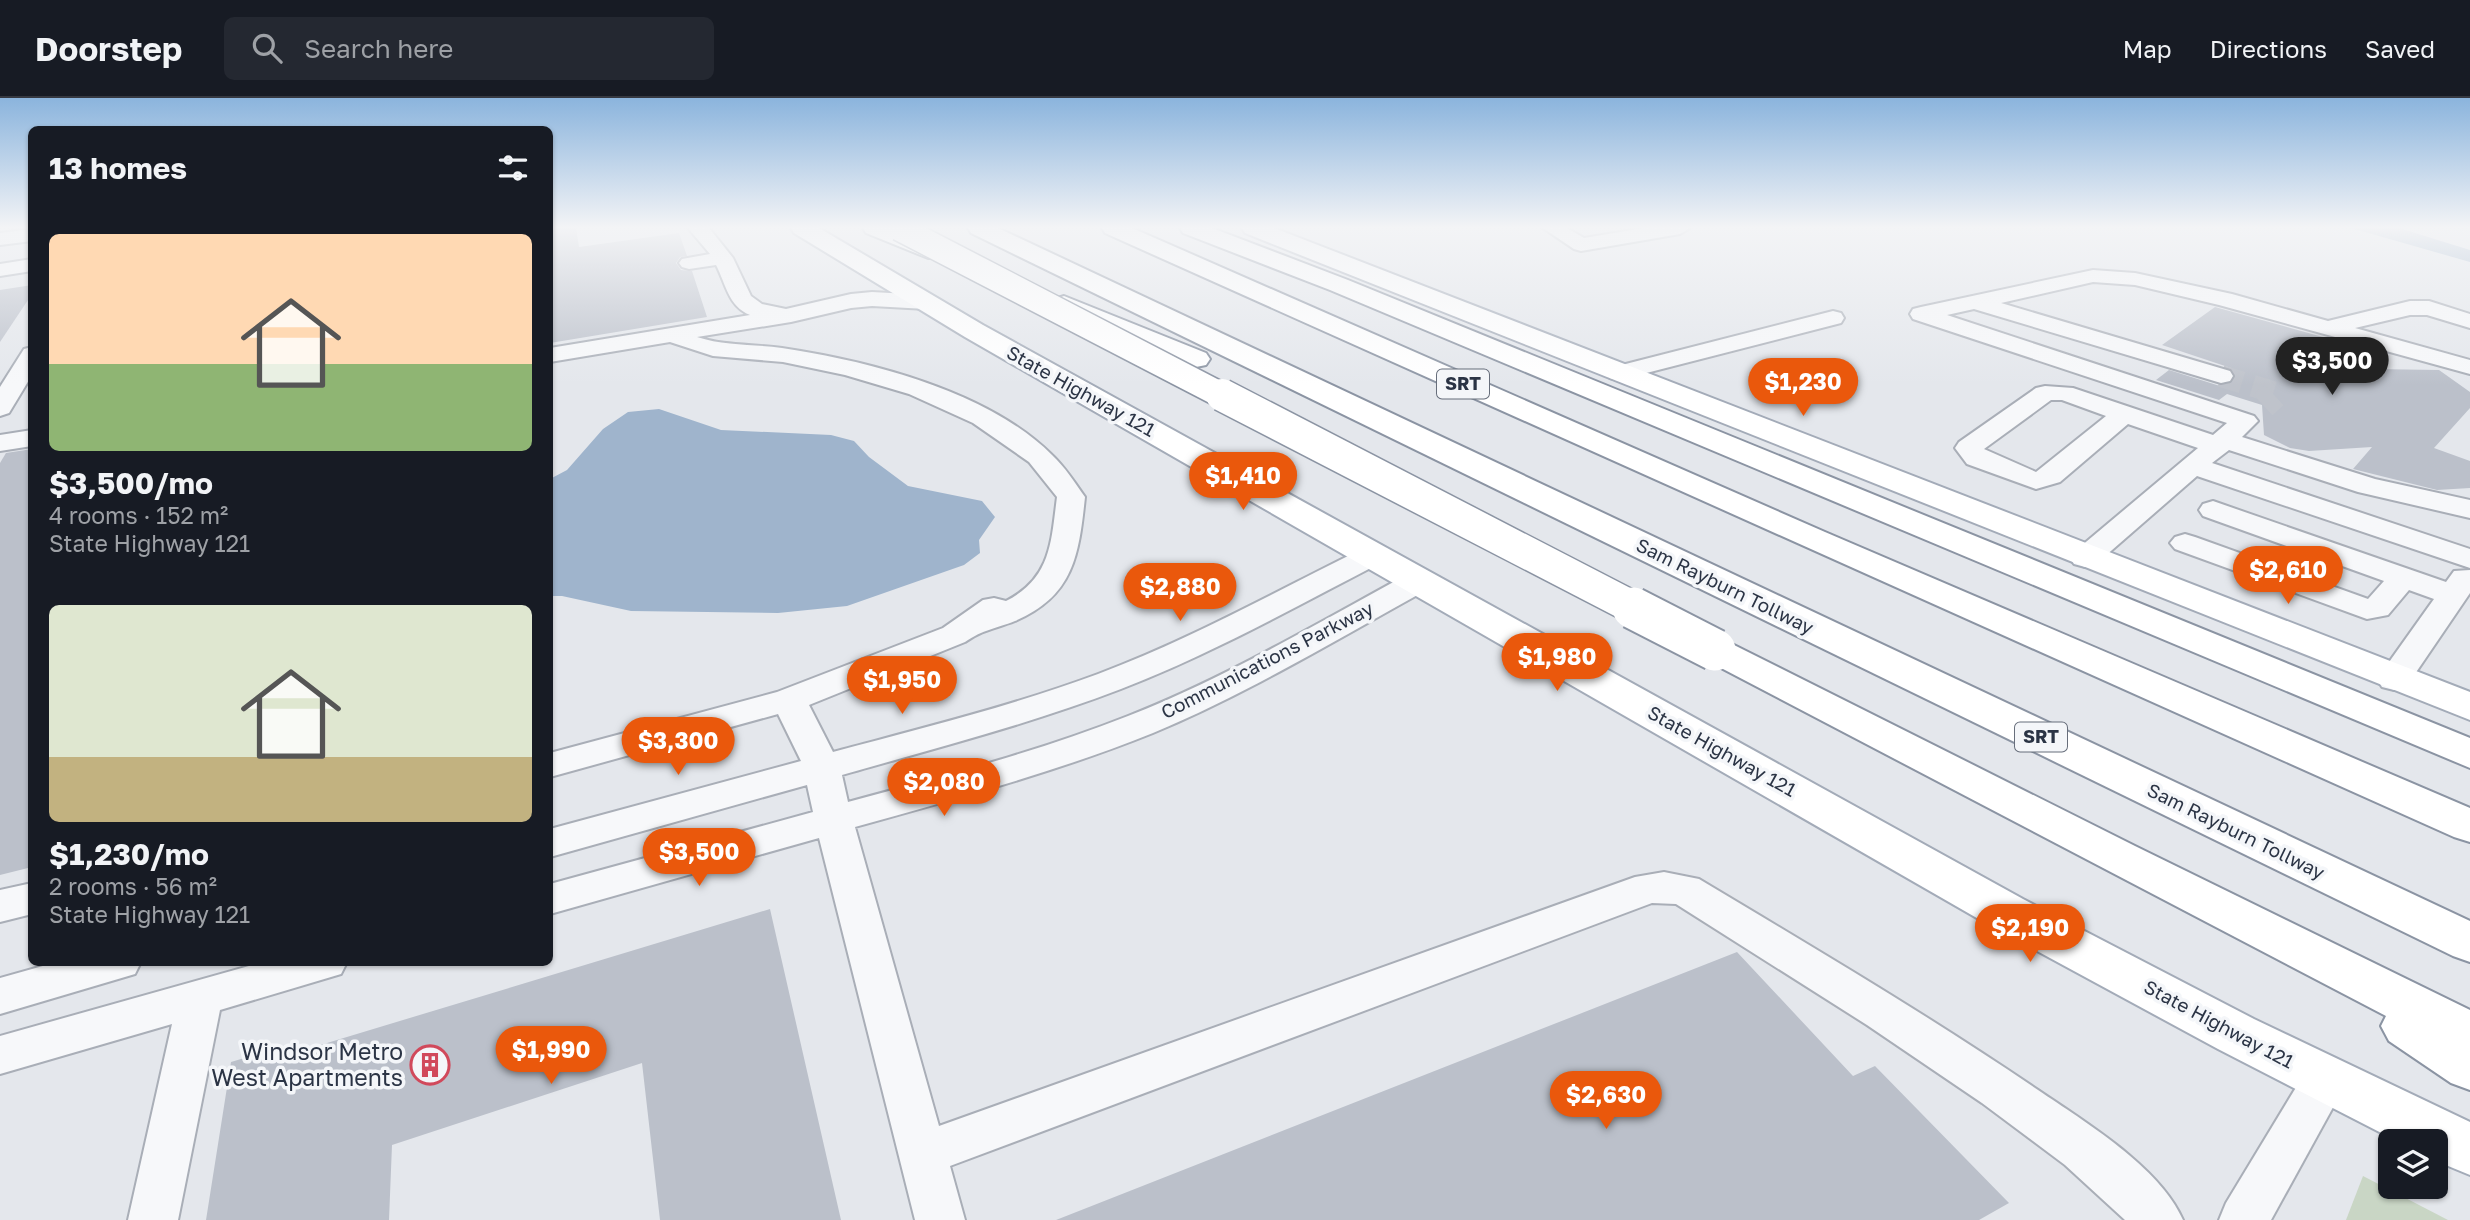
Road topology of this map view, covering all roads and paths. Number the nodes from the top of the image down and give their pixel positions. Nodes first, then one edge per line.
1 (727, 280) edge
2 (733, 280) edge
3 (865, 280) edge
4 (890, 280) edge
5 (1000, 280) edge
6 (1001, 280) edge
7 (1088, 280) edge
8 (1231, 280) edge
9 (1293, 280) edge
10 (1327, 280) edge
11 (1385, 280) edge
12 (2073, 280) edge
13 (2133, 280) edge
14 (850, 301) junction
15 (926, 302) junction
16 (1975, 302) junction
17 (791, 315) junction
18 (1833, 318) dead end
19 (2470, 321) edge
20 (735, 325) junction
21 (2328, 328) junction
22 (674, 335) junction
23 (553, 355) edge
24 (28, 361) edge
25 (2470, 367) edge
26 (1619, 373) junction
27 (2221, 376) tunnel mouth
28 (0, 408) edge
29 (2123, 414) junction
30 (28, 439) edge
31 (0, 443) edge
32 (2222, 443) junction
33 (2194, 466) junction
34 (2213, 509) dead end
35 (2470, 509) edge
36 (1611, 531) junction
37 (1813, 539) junction
38 (2185, 543) dead end
39 (1373, 555) junction
40 (2085, 558) junction
41 (2470, 559) edge
42 (1058, 573) joint
43 (2404, 577) junction
44 (1419, 581) junction
45 (2461, 583) edge
46 (977, 621) joint
47 (2394, 679) junction
48 (789, 699) junction
49 (2470, 707) edge
50 (2470, 754) edge
51 (553, 764) edge
52 (822, 767) junction
53 (833, 818) junction
54 (2470, 825) edge
55 (553, 842) edge
56 (2119, 858) junction
57 (553, 898) edge
58 (28, 899) edge
59 (0, 906) edge
60 (2470, 943) edge
61 (106, 966) edge
62 (312, 966) edge
63 (0, 996) edge
64 (200, 999) junction
65 (2470, 1034) edge
66 (0, 1055) edge
67 (2470, 1067) edge
68 (2325, 1080) junction
69 (2470, 1150) edge
70 (923, 1154) junction
71 (153, 1220) edge
72 (940, 1220) edge
73 (2158, 1220) edge
74 (2244, 1220) edge

1 - 20 street
2 - 17 street
3 - 14 street
4 - 15 main road, State Highway 121
5 - 56 main road, bridge
6 - 36 main road
7 - 36 main road, Sam Rayburn Tollway / SRT
8 - 37 main road, SRT
9 - 37 main road
10 - 50 main road
11 - 26 main road
12 - 16 street
13 - 21 street
14 - 15 street
14 - 17 street
15 - 39 main road, State Highway 121
16 - 27 street
16 - 32 street
17 - 20 street
18 - 26 street
19 - 21 street
20 - 22 street
21 - 25 street
22 - 23 street
22 - 42 street
24 - 28 street
26 - 40 main road
29 - 29 street
29 - 32 street
30 - 31 street
32 - 33 street
32 - 35 street
33 - 40 street
33 - 41 street
34 - 43 street
36 - 60 main road, Sam Rayburn Tollway / SRT
37 - 54 main road, SRT
38 - 43 street
39 - 44 main road, State Highway 121
39 - 52 street
40 - 47 main road
42 - 46 lane
43 - 45 street
44 - 53 street, Communications Parkway
44 - 68 main road, State Highway 121
45 - 47 street
46 - 48 street
47 - 49 main road
48 - 51 street
48 - 52 street
52 - 53 street
52 - 55 street
53 - 57 street, Communications Parkway
53 - 70 street
56 - 65 main road
56 - 67 main road
58 - 59 street
61 - 63 street
62 - 64 street
64 - 66 street
64 - 71 street
68 - 69 main road, State Highway 121
68 - 74 street
70 - 72 street
70 - 73 street

